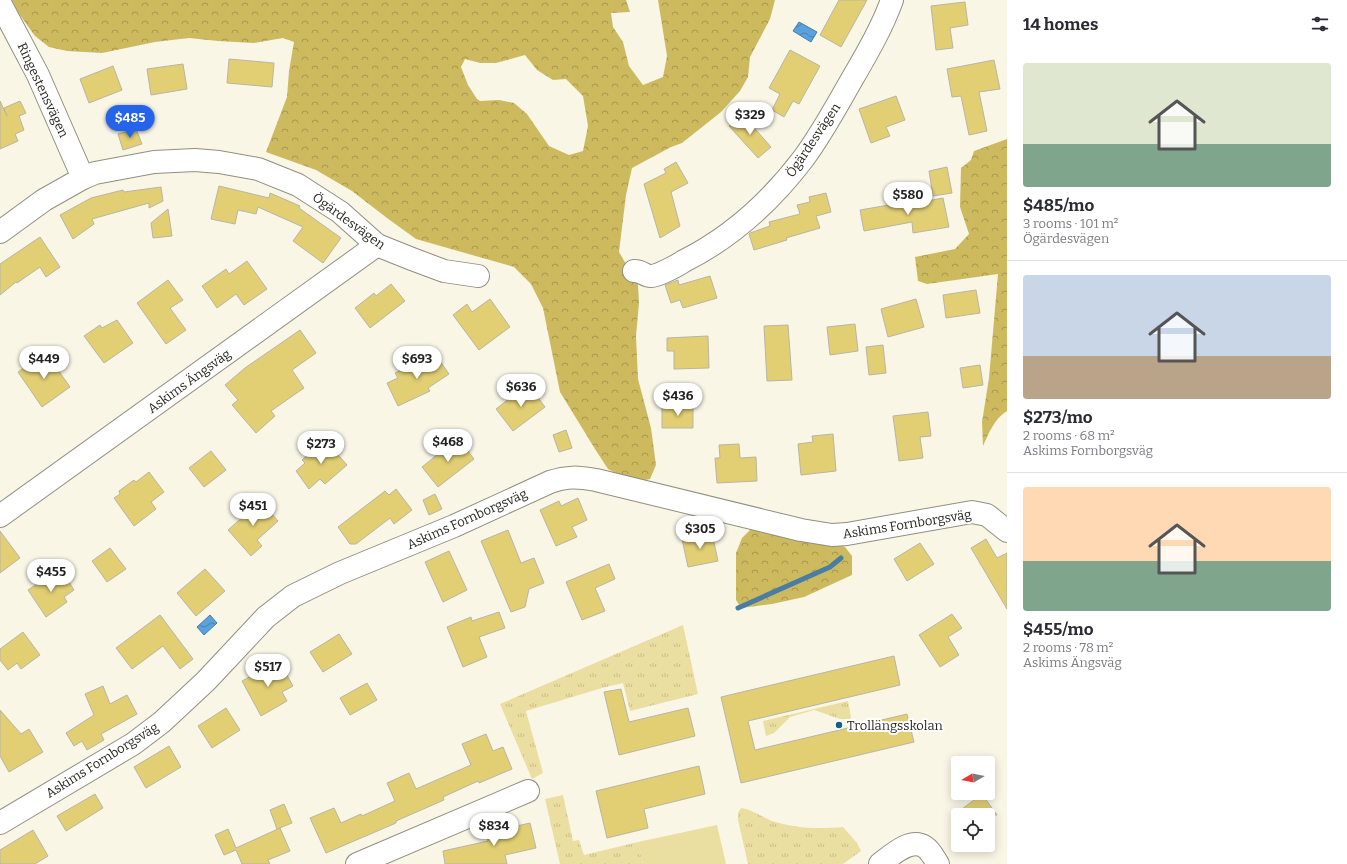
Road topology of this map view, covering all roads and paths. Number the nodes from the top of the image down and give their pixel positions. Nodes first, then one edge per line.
1 (892, 0) edge
2 (0, 3) edge
3 (83, 178) junction
4 (0, 232) edge
5 (377, 244) junction
6 (634, 271) dead end
7 (478, 276) dead end
8 (0, 516) edge
9 (1007, 530) edge
10 (528, 791) dead end
11 (0, 823) edge
12 (357, 864) edge
13 (880, 864) edge
14 (938, 864) edge

1 - 6 street, Ögärdesvägen
2 - 3 street, Ringestensvägen
3 - 4 street, Ögärdesvägen
3 - 5 street, Ögärdesvägen
5 - 7 street, Ögärdesvägen
5 - 8 street, Askims Ängsväg
9 - 11 street, Askims Fornborgsväg
10 - 12 street
13 - 14 street

